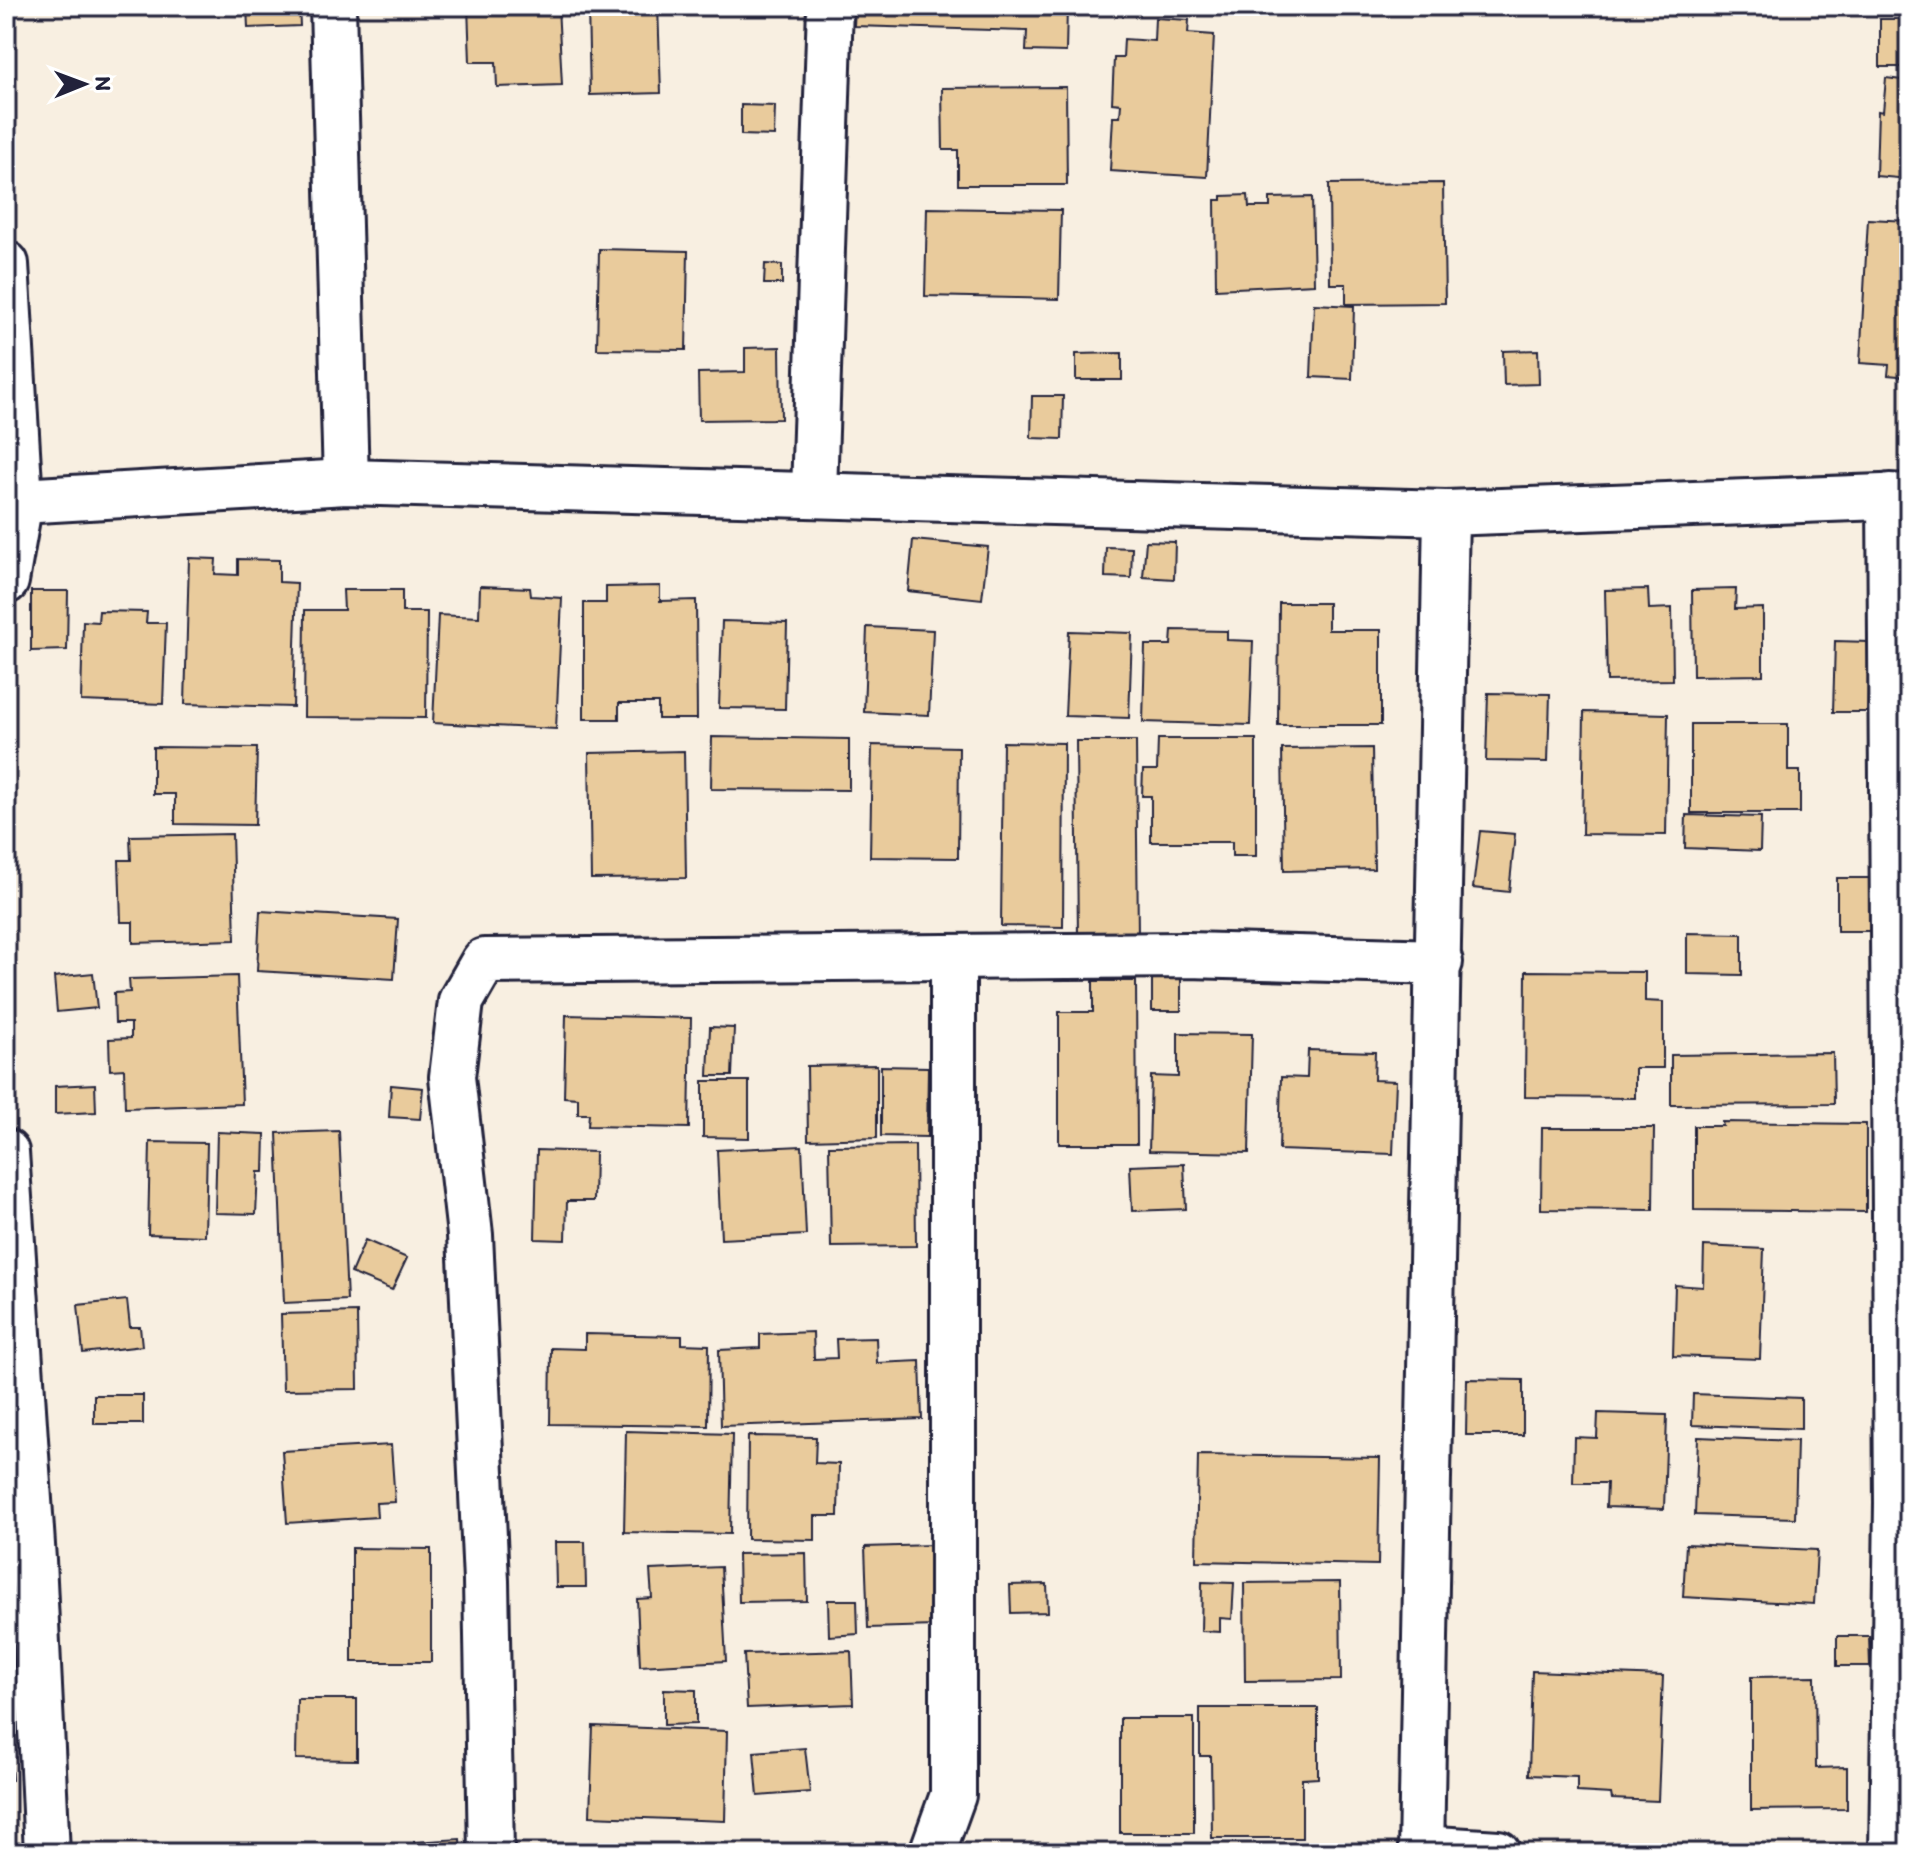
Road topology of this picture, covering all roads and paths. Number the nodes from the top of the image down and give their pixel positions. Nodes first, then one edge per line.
1 (333, 6) edge
2 (830, 6) edge
3 (6, 264) edge
4 (346, 482) junction
5 (814, 492) junction
6 (1900, 496) edge
7 (20, 501) junction
8 (1446, 513) junction
9 (6, 581) edge
10 (953, 960) junction
11 (1440, 962) junction
12 (6, 1152) edge
13 (20, 1560) edge
14 (1421, 1850) edge
15 (47, 1853) edge
16 (491, 1853) edge
17 (932, 1853) edge
18 (1498, 1853) edge
19 (1892, 1853) edge

1 - 4 street
2 - 5 street
3 - 7 street
4 - 5 street
4 - 7 street
5 - 8 street
6 - 8 street
6 - 19 street
7 - 9 street
8 - 11 street
10 - 11 street
10 - 16 street
10 - 17 street
11 - 14 street
12 - 13 street
13 - 15 street
14 - 18 street

